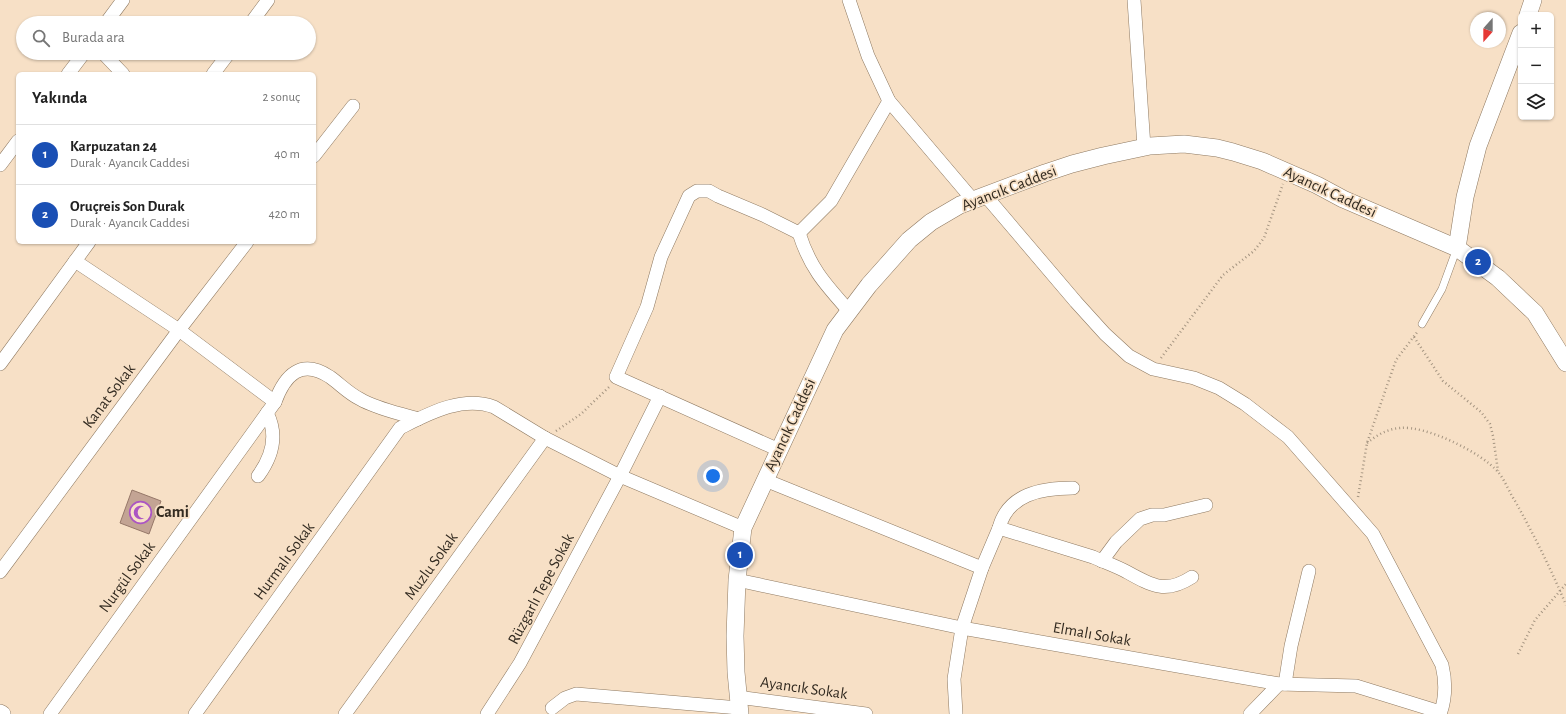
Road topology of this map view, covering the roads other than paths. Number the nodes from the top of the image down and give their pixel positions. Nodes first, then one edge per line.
1 (122, 0) edge
2 (268, 0) edge
3 (849, 0) edge
4 (1134, 0) edge
5 (1533, 0) edge
6 (1529, 12) edge
7 (111, 16) edge
8 (256, 16) edge
9 (1518, 41) edge
10 (79, 60) edge
11 (110, 60) edge
12 (224, 60) edge
13 (70, 72) edge
14 (121, 72) edge
15 (215, 72) edge
16 (889, 101) junction
17 (352, 106) dead end
18 (16, 144) edge
19 (1144, 147) junction
20 (316, 153) edge
21 (0, 165) edge
22 (979, 198) junction
23 (799, 233) junction
24 (88, 244) edge
25 (245, 244) edge
26 (1457, 248) junction
27 (75, 261) junction
28 (849, 310) junction
29 (1422, 324) road end
30 (179, 330) junction
31 (1566, 363) edge
32 (0, 364) edge
33 (660, 396) junction
34 (271, 408) junction
35 (418, 419) junction
36 (545, 438) junction
37 (778, 450) junction
38 (258, 476) dead end
39 (620, 476) junction
40 (765, 480) junction
41 (1073, 488) dead end
42 (1206, 505) dead end
43 (743, 528) junction
44 (999, 528) junction
45 (1102, 560) junction
46 (982, 568) junction
47 (1309, 571) dead end
48 (0, 572) edge
49 (1192, 577) dead end
50 (737, 580) junction
51 (962, 628) junction
52 (1282, 684) junction
53 (739, 706) edge
54 (552, 708) dead end
55 (1440, 713) edge
56 (50, 714) edge
57 (195, 714) edge
58 (345, 714) edge
59 (486, 714) edge
60 (866, 714) edge
61 (956, 714) edge
62 (1250, 714) edge

1 - 7 street
2 - 8 street
3 - 16 street
4 - 19 street
5 - 6 street
9 - 26 street
10 - 13 street
11 - 14 street
12 - 15 street
16 - 22 street
16 - 23 street
17 - 20 street
18 - 21 street
19 - 22 street, Ayancık Caddesi
19 - 26 street, Ayancık Caddesi
22 - 28 street, Ayancık Caddesi
22 - 55 street
23 - 28 street
23 - 33 street
24 - 27 street
25 - 30 street, Kanat Sokak
26 - 29 lane
26 - 31 street, Ayancık Caddesi
27 - 30 street
27 - 32 street
28 - 37 street, Ayancık Caddesi
30 - 34 street
30 - 48 street, Kanat Sokak
33 - 37 street
33 - 39 street, Rüzgarlı Tepe Sokak
34 - 35 street, Nurgül Sokak
34 - 38 street
34 - 56 street, Nurgül Sokak
35 - 36 street
35 - 57 street, Hurmalı Sokak
36 - 39 street
36 - 58 street, Muzlu Sokak
37 - 40 street, Ayancık Caddesi
39 - 43 street
39 - 59 street, Rüzgarlı Tepe Sokak
40 - 43 street, Ayancık Caddesi
40 - 46 street
41 - 44 street
42 - 45 street
43 - 50 street, Ayancık Caddesi
44 - 45 street
44 - 46 street
45 - 49 street
46 - 51 street
47 - 52 street
50 - 51 street, Elmalı Sokak
50 - 53 street, Ayancık Caddesi
51 - 52 street, Elmalı Sokak
51 - 61 street
52 - 55 street, Elmalı Sokak
52 - 62 street
53 - 54 street, Ayancık Sokak
53 - 60 street, Ayancık Sokak

